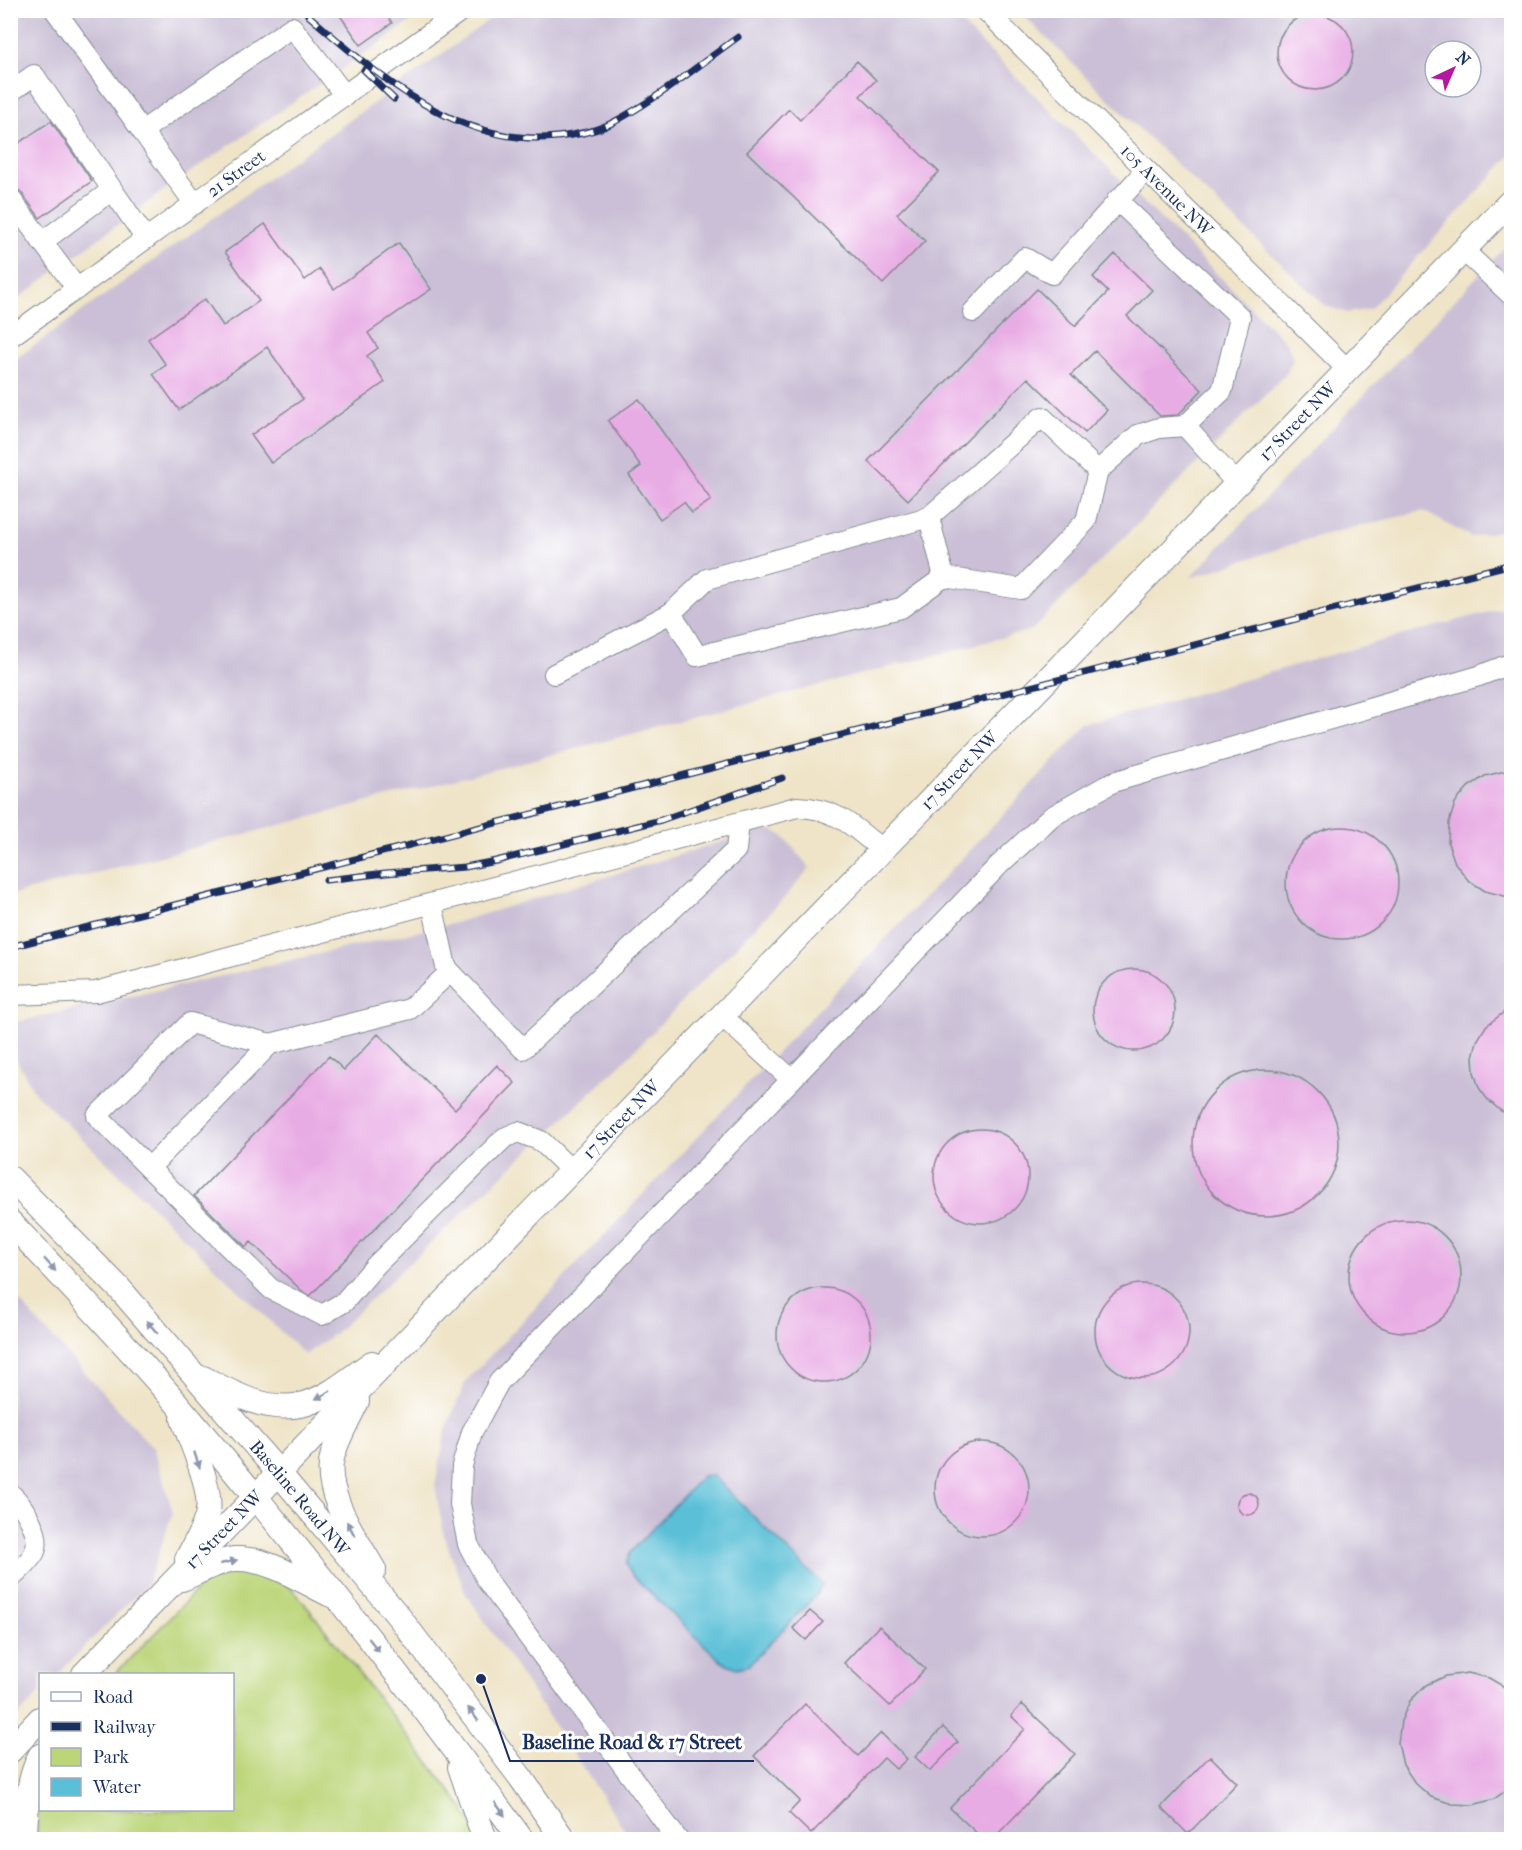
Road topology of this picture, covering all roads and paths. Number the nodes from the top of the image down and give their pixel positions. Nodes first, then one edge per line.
1 (55, 10) edge
2 (462, 10) edge
3 (985, 10) edge
4 (10, 92) edge
5 (345, 96) junction
6 (142, 131) junction
7 (1146, 170) junction
8 (112, 190) junction
9 (10, 198) edge
10 (1117, 200) junction
11 (1512, 200) edge
12 (195, 204) junction
13 (146, 239) junction
14 (42, 242) junction
15 (1463, 250) junction
16 (77, 289) junction
17 (1512, 296) edge
18 (973, 312) dead end
19 (10, 337) edge
20 (1348, 370) junction
21 (1185, 426) junction
22 (1098, 471) junction
23 (1237, 484) junction
24 (929, 517) junction
25 (944, 577) junction
26 (671, 613) junction
27 (1512, 663) edge
28 (554, 674) dead end
29 (739, 823) junction
30 (882, 850) junction
31 (432, 904) junction
32 (450, 972) junction
33 (10, 995) edge
34 (722, 1016) junction
35 (270, 1044) junction
36 (791, 1079) junction
37 (149, 1168) junction
38 (572, 1171) junction
39 (10, 1178) edge
40 (10, 1222) edge
41 (407, 1340) junction
42 (190, 1371) junction
43 (363, 1387) junction
44 (178, 1405) junction
45 (279, 1473) junction
46 (10, 1492) edge
47 (256, 1498) junction
48 (10, 1579) edge
49 (174, 1582) junction
50 (339, 1599) junction
51 (399, 1617) junction
52 (85, 1673) edge
53 (39, 1720) edge
54 (453, 1745) junction
55 (10, 1751) edge
56 (39, 1759) edge
57 (27, 1839) edge
58 (485, 1839) edge
59 (522, 1839) edge
60 (564, 1839) edge
61 (678, 1839) edge

1 - 6 street
2 - 5 street, 21 Street
3 - 7 street, 105 Avenue NW
4 - 8 street
5 - 6 street
5 - 12 street, 21 Street
6 - 12 street
7 - 10 street
7 - 20 street, 105 Avenue NW
8 - 13 street
8 - 14 street
9 - 14 street
10 - 18 street
10 - 21 street
11 - 15 main road, 17 Street NW
12 - 13 street, 21 Street
13 - 16 street, 21 Street
14 - 16 street
15 - 17 street
15 - 20 main road, 17 Street NW
16 - 19 street, 21 Street
20 - 23 main road, 17 Street NW
21 - 22 street
21 - 23 street
22 - 24 street
22 - 25 street
23 - 30 main road, 17 Street NW
24 - 25 street
24 - 26 street
25 - 26 street
26 - 28 street
27 - 36 street
29 - 30 street
29 - 31 street
29 - 32 street
30 - 34 main road, 17 Street NW
31 - 32 street
31 - 33 street
32 - 35 street
34 - 36 street
34 - 38 main road, 17 Street NW
35 - 37 street
35 - 37 street
36 - 61 street
37 - 38 street
38 - 41 main road, 17 Street NW
42 -> 39 main road, Baseline Road NW
40 -> 44 main road, Baseline Road NW
41 -> 42 main road
41 - 43 main road, 17 Street NW
42 - 45 main road, Baseline Road NW
43 - 45 main road, 17 Street NW
51 -> 43 main road
44 - 47 main road, Baseline Road NW
44 -> 49 main road
45 - 47 main road, 17 Street NW
45 - 51 main road, Baseline Road NW
46 - 48 street
47 - 49 main road, 17 Street NW
47 - 50 main road, Baseline Road NW
49 -> 50 main road
49 - 52 main road, 17 Street NW
50 -> 54 main road, Baseline Road NW
60 -> 51 main road, Baseline Road NW
53 - 55 main road
54 - 58 main road
54 -> 59 main road, Baseline Road NW
56 - 57 main road

